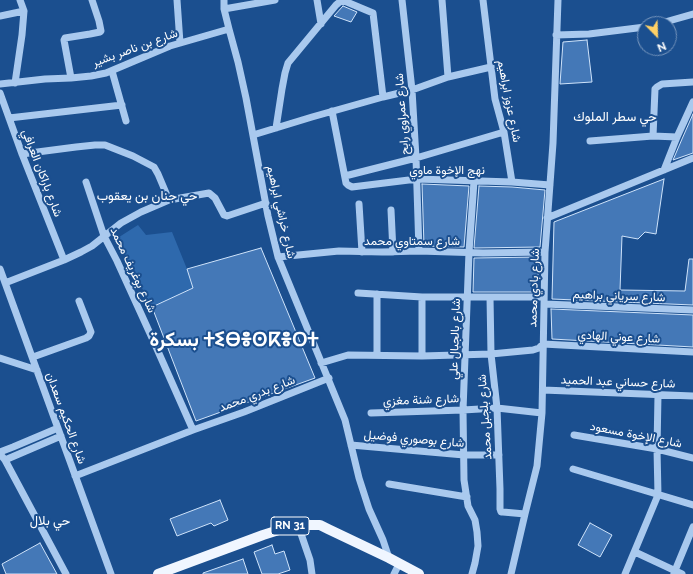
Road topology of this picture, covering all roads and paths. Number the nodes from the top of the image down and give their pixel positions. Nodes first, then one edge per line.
1 (92, 0) edge
2 (177, 0) edge
3 (224, 0) edge
4 (275, 0) edge
5 (317, 0) edge
6 (402, 0) edge
7 (442, 0) edge
8 (483, 0) edge
9 (558, 0) edge
10 (21, 1) edge
11 (224, 9) junction
12 (24, 11) junction
13 (693, 14) edge
14 (0, 16) edge
15 (677, 19) edge
16 (321, 24) junction
17 (229, 29) junction
18 (637, 29) edge
19 (556, 35) junction
20 (180, 43) junction
21 (491, 67) junction
22 (112, 71) junction
23 (448, 77) junction
24 (71, 78) junction
25 (15, 82) junction
26 (693, 82) edge
27 (0, 84) edge
28 (412, 90) junction
29 (0, 93) edge
30 (383, 97) junction
31 (693, 102) edge
32 (122, 104) junction
33 (332, 111) junction
34 (9, 118) junction
35 (126, 121) dead end
36 (276, 128) junction
37 (504, 132) junction
38 (253, 135) junction
39 (653, 136) junction
40 (677, 137) junction
41 (590, 140) dead end
42 (22, 154) junction
43 (416, 158) junction
44 (693, 158) edge
45 (664, 170) junction
46 (345, 176) junction
47 (416, 179) junction
48 (474, 181) junction
49 (86, 182) dead end
50 (512, 182) junction
51 (550, 185) junction
52 (169, 200) junction
53 (266, 203) junction
54 (359, 204) dead end
55 (390, 210) dead end
56 (547, 218) junction
57 (104, 236) junction
58 (419, 251) junction
59 (362, 252) junction
60 (393, 252) junction
61 (469, 252) junction
62 (545, 252) junction
63 (278, 257) junction
64 (64, 260) junction
65 (0, 269) edge
66 (5, 283) junction
67 (358, 293) dead end
68 (377, 294) junction
69 (422, 296) junction
70 (467, 296) junction
71 (490, 297) junction
72 (544, 300) junction
73 (79, 301) dead end
74 (693, 310) edge
75 (543, 344) junction
76 (693, 352) edge
77 (490, 354) junction
78 (378, 355) junction
79 (465, 355) junction
80 (422, 356) junction
81 (33, 357) junction
82 (0, 358) edge
83 (321, 363) junction
84 (37, 370) junction
85 (328, 378) junction
86 (542, 390) junction
87 (658, 395) junction
88 (693, 396) edge
89 (496, 408) junction
90 (463, 410) junction
91 (371, 413) dead end
92 (542, 413) junction
93 (58, 428) junction
94 (193, 430) junction
95 (574, 435) dead end
96 (61, 436) junction
97 (352, 445) junction
98 (657, 449) junction
99 (0, 453) edge
100 (464, 455) junction
101 (499, 455) junction
102 (693, 458) edge
103 (5, 460) junction
104 (573, 470) dead end
105 (75, 476) junction
106 (389, 484) dead end
107 (658, 495) junction
108 (467, 497) junction
109 (693, 505) edge
110 (525, 514) junction
111 (298, 524) junction
112 (693, 527) edge
113 (635, 552) junction
114 (389, 558) junction
115 (399, 564) junction
116 (677, 573) edge
117 (66, 574) edge
118 (111, 574) edge
119 (158, 574) edge
120 (312, 574) edge
121 (394, 574) edge
122 (419, 574) edge
123 (472, 574) edge
124 (511, 574) edge
125 (625, 574) edge

1 - 24 street
2 - 20 street
3 - 11 street, شارع خراشي ابراهيم
4 - 11 street
5 - 16 street
6 - 28 street, شارع عمراوي رابح
7 - 23 street
8 - 21 street, شارع عزوز ابراهيم
9 - 19 street, شارع بادي محمد
10 - 12 street
11 - 17 street, شارع خراشي ابراهيم
12 - 14 street
12 - 25 street
13 - 15 street
16 - 30 street
16 - 36 street
17 - 20 street, شارع بن ناصر بشير
17 - 38 street, شارع خراشي ابراهيم
18 - 19 street
19 - 51 street, شارع بادي محمد
20 - 22 street, شارع بن ناصر بشير
21 - 23 street
21 - 37 street, شارع عزوز ابراهيم
22 - 24 street, شارع بن ناصر بشير
22 - 32 street
23 - 28 street
24 - 25 street, شارع بن ناصر بشير
25 - 27 street, شارع بن ناصر بشير
26 - 39 street
28 - 30 street
28 - 43 street, شارع عمراوي رابح
29 - 34 street, شارع باراكان العرافي
30 - 33 street
31 - 40 street
32 - 34 street
32 - 35 street
33 - 36 street
33 - 46 street
34 - 42 street, شارع باراكان العرافي
36 - 38 street
37 - 43 street
37 - 50 street, شارع عزوز ابراهيم
38 - 53 street, شارع خراشي ابراهيم
39 - 40 street
39 - 41 street
40 - 45 street
42 - 52 street
42 - 64 street, شارع باراكان العرافي
43 - 46 street
43 - 47 street, شارع عمراوي رابح
44 - 45 street
45 - 56 street
46 - 47 street, نهج الإخوة ماوي
47 - 48 street, نهج الإخوة ماوي
47 - 58 street, شارع عمراوي رابح
48 - 50 street, نهج الإخوة ماوي
48 - 61 street, شارع بالجبال علي
49 - 57 street, شارع بوغريف محمد
50 - 51 street, نهج الإخوة ماوي
51 - 56 street, شارع بادي محمد
52 - 53 street
52 - 57 street
53 - 63 street, شارع خراشي ابراهيم
54 - 59 street
55 - 60 street
56 - 62 street, شارع بادي محمد
57 - 64 street
57 - 94 street, شارع بوغريف محمد
58 - 60 street, شارع سمتاوي محمد
58 - 61 street, شارع سمتاوي محمد
59 - 60 street, شارع سمتاوي محمد
59 - 63 street, شارع سمتاوي محمد
61 - 62 street, شارع سمتاوي محمد
61 - 70 street, شارع بالجبال علي
62 - 72 street, شارع بادي محمد
63 - 83 street, شارع خراشي ابراهيم
64 - 66 street
65 - 66 street, شارع الحكيم سعدان
66 - 81 street, شارع الحكيم سعدان
67 - 68 street, شارع سرياني براهيم
68 - 69 street, شارع سرياني براهيم
68 - 78 street
69 - 70 street, شارع سرياني براهيم
69 - 80 street
70 - 71 street, شارع سرياني براهيم
70 - 79 street, شارع بالجبال علي
71 - 72 street, شارع سرياني براهيم
71 - 77 street, شارع بلجبل محمد
72 - 74 street, شارع سرياني براهيم
72 - 75 street, شارع بادي محمد
73 - 81 street
75 - 76 street, شارع عوني الهادي
75 - 77 street
75 - 86 street, شارع بادي محمد
77 - 79 street
77 - 89 street, شارع بلجبل محمد
78 - 80 street
78 - 83 street
79 - 80 street
79 - 90 street, شارع بالجبال علي
81 - 84 street, شارع الحكيم سعدان
82 - 84 street
83 - 85 street, شارع خراشي ابراهيم
84 - 93 street, شارع الحكيم سعدان
85 - 94 street, شارع بدري محمد
85 - 97 street, شارع خراشي ابراهيم
86 - 87 street, شارع حساني عبد الحميد
86 - 92 street, شارع بادي محمد
87 - 88 street, شارع حساني عبد الحميد
87 - 98 street
89 - 90 street, شارع شنة مغزي
89 - 92 street, شارع شنة مغزي
89 - 101 street, شارع بلجبل محمد
90 - 91 street, شارع شنة مغزي
90 - 100 street, شارع بالجبال علي
92 - 110 street, شارع بادي محمد
93 - 96 street, شارع الحكيم سعدان
93 - 99 street
94 - 105 street, شارع بدري محمد
95 - 98 street, شارع الإخوة مسعود
96 - 103 street
96 - 105 street, شارع الحكيم سعدان
97 - 100 street, شارع بوصوري فوضيل
97 - 114 street, شارع خراشي ابراهيم
98 - 102 street, شارع الإخوة مسعود
98 - 107 street
99 - 103 street
100 - 101 street, شارع بوصوري فوضيل
100 - 108 street, شارع بالجبال علي
101 - 110 street, شارع بلجبل محمد
103 - 117 street
104 - 107 street
105 - 118 street, شارع الحكيم سعدان
106 - 108 street
107 - 109 street
107 - 113 street
108 - 123 street, شارع بالجبال علي
110 - 124 street, شارع بادي محمد
111 - 114 main road, RN 31
111 - 119 main road, RN 31
111 - 120 street
112 - 116 street
113 - 116 street
113 - 125 street
114 - 115 main road, RN 31
115 - 121 street
115 - 122 main road, RN 31

